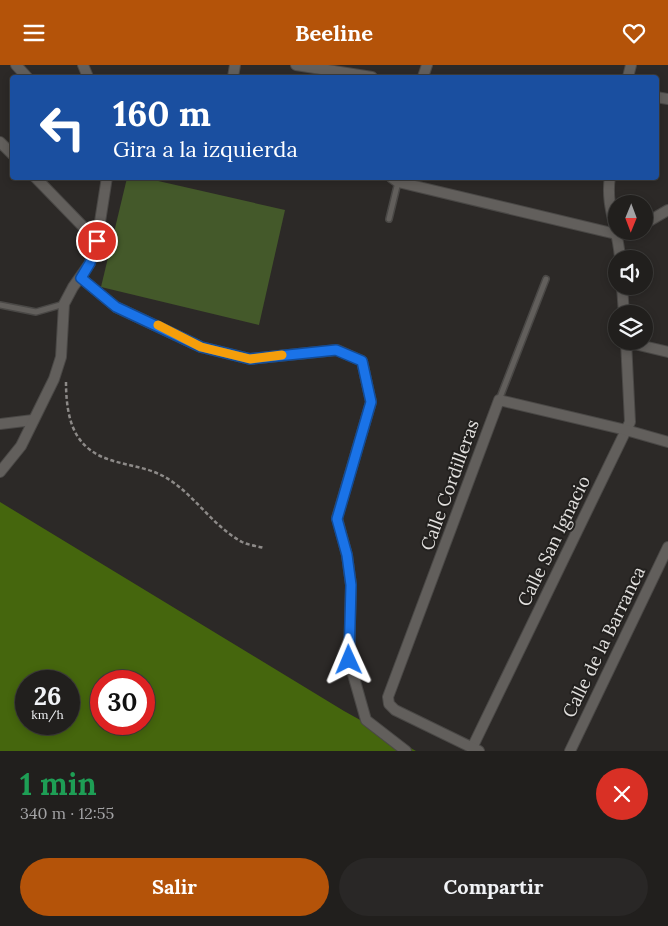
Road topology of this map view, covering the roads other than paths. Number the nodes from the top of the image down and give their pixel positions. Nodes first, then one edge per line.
1 (16, 65) edge
2 (296, 65) edge
3 (25, 75) edge
4 (359, 75) edge
5 (0, 142) edge
6 (10, 153) edge
7 (38, 180) edge
8 (107, 180) edge
9 (396, 180) edge
10 (400, 180) edge
11 (610, 180) edge
12 (610, 195) edge
13 (668, 211) edge
14 (390, 219) dead end
15 (653, 219) edge
16 (608, 232) edge
17 (97, 241) junction
18 (81, 278) junction
19 (546, 279) dead end
20 (0, 305) edge
21 (64, 305) junction
22 (653, 348) edge
23 (626, 350) edge
24 (668, 352) edge
25 (499, 399) junction
26 (33, 420) junction
27 (0, 424) edge
28 (626, 430) junction
29 (668, 442) edge
30 (0, 472) edge
31 (668, 547) edge
32 (475, 749) edge
33 (406, 751) edge
34 (570, 751) edge

1 - 3 street
2 - 4 street
5 - 6 street
7 - 17 street
8 - 17 street
9 - 14 lane
10 - 16 street
11 - 12 street
13 - 15 street
17 - 18 street
18 - 21 street
18 - 33 street
19 - 25 lane, Calle Cordilleras
20 - 21 lane
21 - 26 street
22 - 24 street
23 - 28 street, Calle San Ignacio
25 - 28 street
25 - 32 street, Calle Cordilleras
26 - 27 street
26 - 30 street
28 - 29 street
28 - 32 street, Calle San Ignacio
31 - 34 street, Calle de la Barranca

